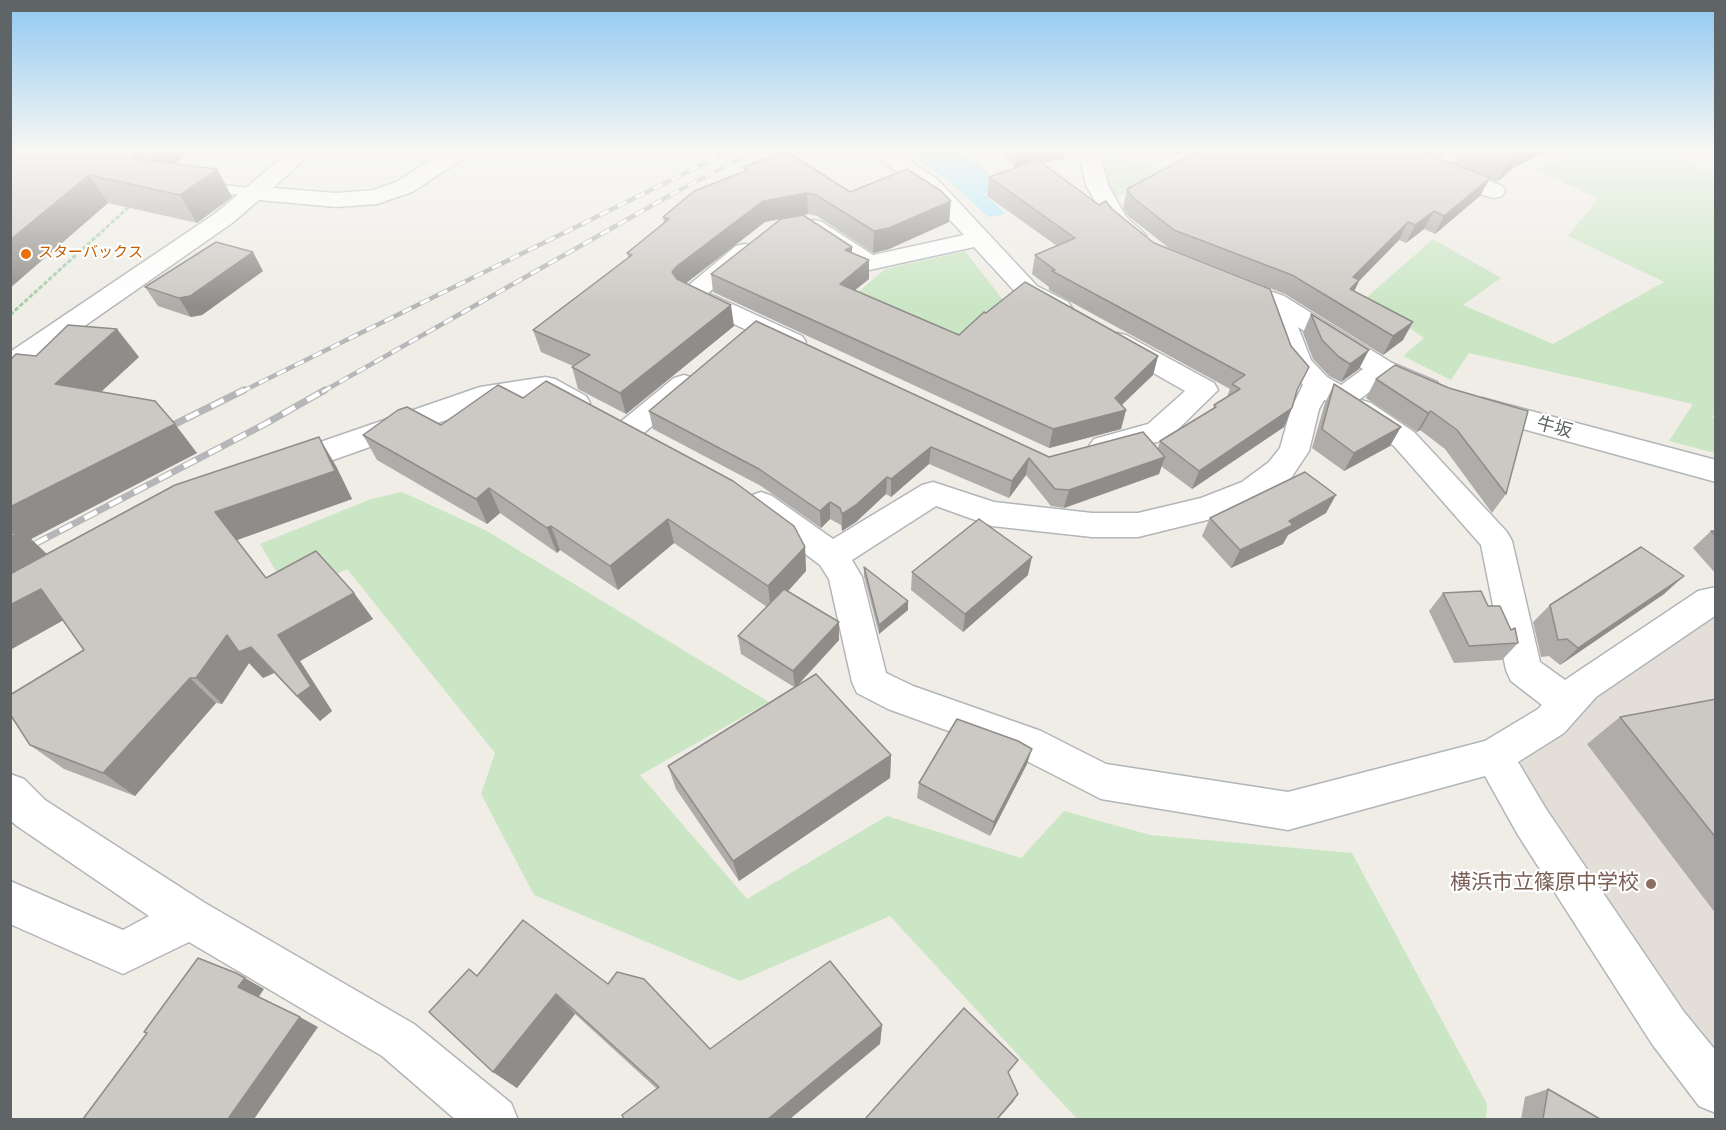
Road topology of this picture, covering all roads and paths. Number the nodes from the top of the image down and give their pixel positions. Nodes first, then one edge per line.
1 (245, 202) edge
2 (945, 202) edge
3 (1107, 202) edge
4 (132, 204) edge
5 (980, 239) junction
6 (1150, 248) edge
7 (1210, 278) edge
8 (1275, 301) junction
9 (10, 315) edge
10 (820, 355) edge
11 (10, 365) edge
12 (1382, 369) junction
13 (701, 370) edge
14 (1330, 391) junction
15 (611, 422) junction
16 (658, 447) edge
17 (1080, 453) edge
18 (1716, 471) edge
19 (257, 475) edge
20 (739, 491) edge
21 (831, 556) junction
22 (1716, 601) edge
23 (1568, 703) junction
24 (1494, 756) junction
25 (10, 792) edge
26 (10, 902) edge
27 (190, 918) junction
28 (1716, 1089) edge
29 (494, 1119) edge

1 - 11 street
2 - 5 street
3 - 6 street
4 - 9 path
5 - 10 street
5 - 17 street
7 - 8 street, 牛坂
8 - 12 street, 牛坂
8 - 14 street
12 - 14 street
12 - 18 street, 牛坂
13 - 15 street
14 - 21 street
14 - 23 street
15 - 16 street
15 - 19 street
20 - 21 street
21 - 24 street
22 - 23 street
23 - 24 street
24 - 28 street
25 - 27 street
26 - 27 street
27 - 29 street

